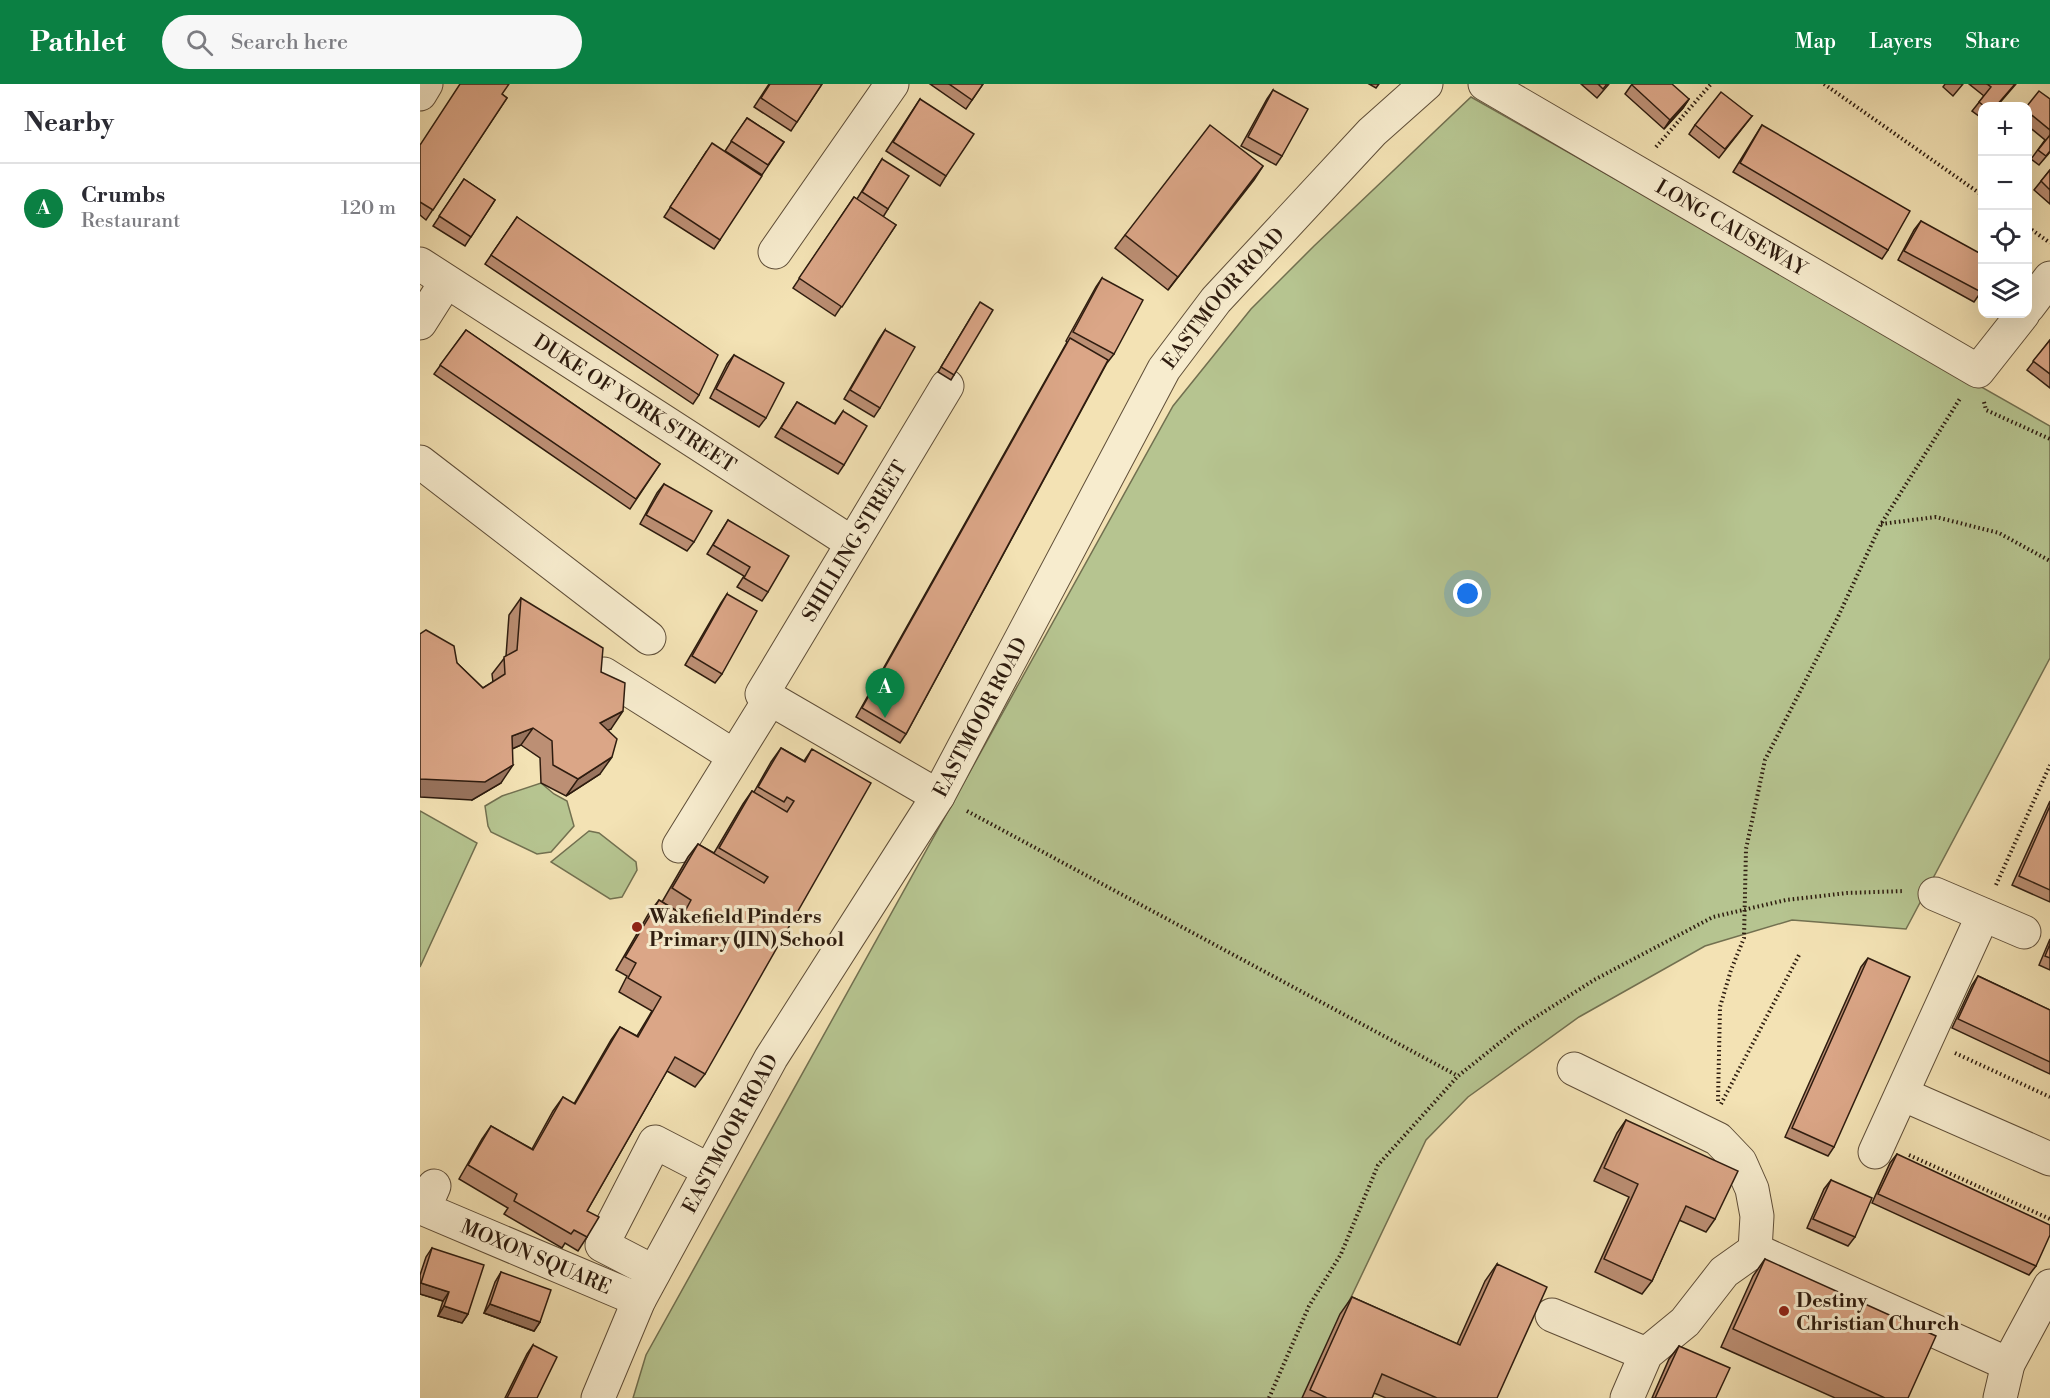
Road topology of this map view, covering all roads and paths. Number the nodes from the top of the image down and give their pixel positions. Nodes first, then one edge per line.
1 (426, 84) edge
2 (892, 84) edge
3 (1426, 84) edge
4 (1485, 84) edge
5 (1711, 84) edge
6 (1824, 84) edge
7 (420, 93) edge
8 (1634, 172) junction
9 (1978, 192) edge
10 (2032, 230) edge
11 (2050, 243) edge
12 (775, 252) dead end
13 (420, 264) edge
14 (2050, 278) edge
15 (446, 282) junction
16 (2032, 302) edge
17 (2020, 318) edge
18 (420, 323) edge
19 (1978, 371) junction
20 (947, 386) dead end
21 (2050, 439) edge
22 (420, 462) edge
23 (1881, 524) junction
24 (852, 543) junction
25 (2050, 561) edge
26 (649, 638) dead end
27 (604, 674) edge
28 (766, 697) junction
29 (734, 756) junction
30 (2050, 765) edge
31 (938, 796) junction
32 (679, 846) dead end
33 (1935, 894) dead end
34 (1983, 915) junction
35 (2024, 932) dead end
36 (1799, 955) dead end
37 (1926, 1040) junction
38 (1574, 1069) dead end
39 (1458, 1076) dead end
40 (1902, 1094) junction
41 (2050, 1097) edge
42 (1877, 1147) joint
43 (2050, 1159) edge
44 (709, 1170) junction
45 (434, 1186) dead end
46 (2050, 1219) edge
47 (1755, 1250) junction
48 (647, 1286) junction
49 (2050, 1286) edge
50 (1552, 1315) dead end
51 (1646, 1353) junction
52 (2008, 1364) junction
53 (598, 1398) edge
54 (1627, 1398) edge
55 (2000, 1398) edge

1 - 7 street
2 - 12 street
3 - 31 street, EASTMOOR ROAD
4 - 8 street, LONG CAUSEWAY
5 - 8 path
6 - 9 path
8 - 19 street, LONG CAUSEWAY
10 - 11 path
13 - 15 street, DUKE OF YORK STREET
14 - 16 street
15 - 18 street
15 - 24 street, DUKE OF YORK STREET
17 - 19 street
19 - 21 path
19 - 23 path
20 - 24 street, SHILLING STREET
22 - 26 street
23 - 25 path
23 - 36 path
24 - 28 street, SHILLING STREET
27 - 29 street
28 - 29 street, SHILLING STREET
28 - 31 street
29 - 32 street, SHILLING STREET
30 - 34 path
31 - 39 path
31 - 44 street, EASTMOOR ROAD
33 - 34 street
34 - 35 street
34 - 37 street
37 - 40 street
37 - 41 path
38 - 47 street
40 - 42 street
40 - 43 street
42 - 46 path
44 - 48 street, EASTMOOR ROAD
44 - 48 street
45 - 48 street, MOXON SQUARE
47 - 51 street
47 - 52 street
48 - 53 street, EASTMOOR ROAD
49 - 52 street
50 - 51 street
51 - 54 street
52 - 55 street

